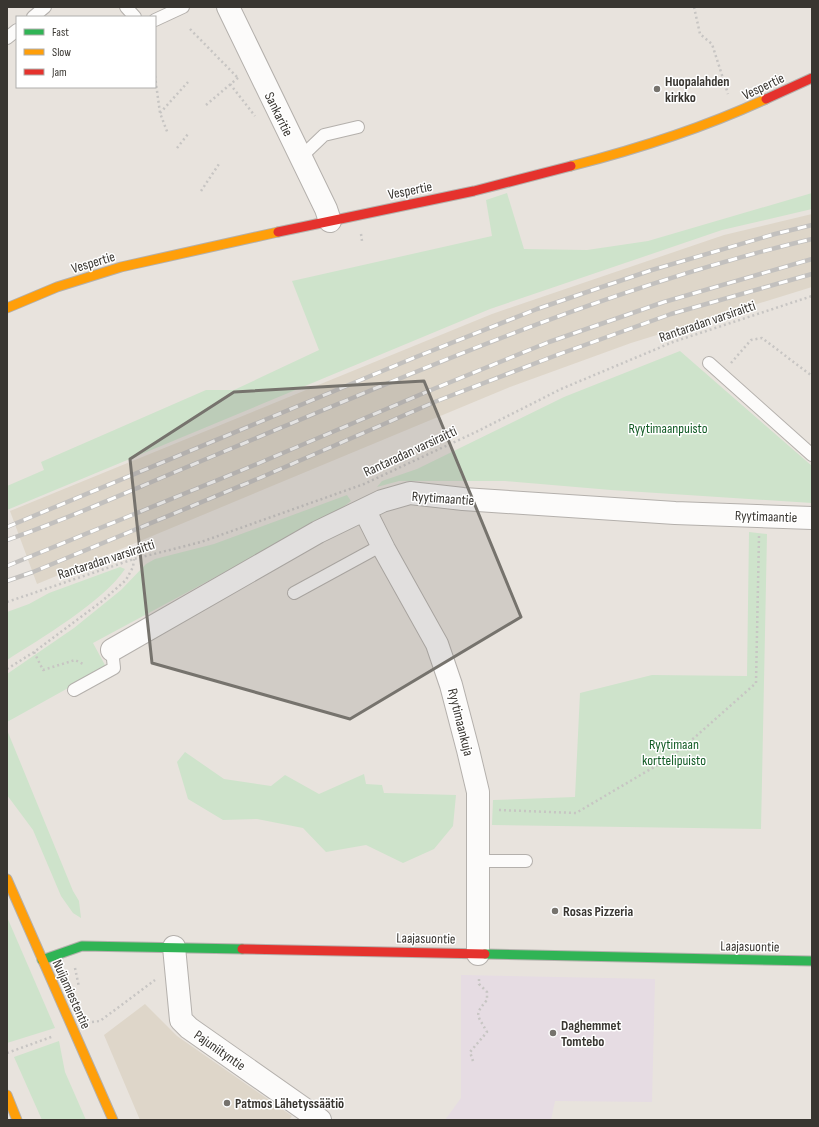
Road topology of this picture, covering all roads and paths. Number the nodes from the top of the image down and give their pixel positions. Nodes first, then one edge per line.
1 (45, 7) edge
2 (126, 7) edge
3 (183, 7) edge
4 (228, 7) edge
5 (694, 7) edge
6 (34, 16) edge
7 (134, 16) edge
8 (156, 20) edge
9 (190, 29) dead end
10 (16, 31) edge
11 (7, 38) edge
12 (255, 63) junction
13 (238, 78) junction
14 (812, 78) edge
15 (188, 82) dead end
16 (156, 83) edge
17 (230, 84) junction
18 (730, 99) dead end
19 (206, 105) dead end
20 (160, 113) junction
21 (255, 116) dead end
22 (358, 127) dead end
23 (168, 134) dead end
24 (188, 134) dead end
25 (177, 148) dead end
26 (300, 157) junction
27 (219, 164) dead end
28 (201, 191) dead end
29 (330, 221) junction
30 (812, 296) edge
31 (7, 308) edge
32 (709, 363) dead end
33 (722, 374) junction
34 (812, 376) edge
35 (812, 454) edge
36 (365, 511) junction
37 (760, 516) junction
38 (812, 518) edge
39 (382, 545) junction
40 (134, 559) junction
41 (294, 592) dead end
42 (7, 602) edge
43 (112, 650) joint
44 (34, 652) junction
45 (89, 666) dead end
46 (7, 669) edge
47 (74, 690) dead end
48 (499, 810) dead end
49 (477, 860) junction
50 (526, 861) dead end
51 (7, 879) edge
52 (174, 947) junction
53 (42, 960) junction
54 (812, 961) edge
55 (479, 962) junction
56 (157, 978) dead end
57 (90, 1022) dead end
58 (60, 1034) dead end
59 (7, 1053) edge
60 (473, 1061) dead end
61 (7, 1095) edge
62 (17, 1120) edge
63 (113, 1120) edge
64 (320, 1120) edge

1 - 6 lane
2 - 7 lane
3 - 8 lane
4 - 12 street, Sankaritie
5 - 18 path
9 - 13 path
10 - 11 lane
12 - 13 path
12 - 26 street, Sankaritie
13 - 17 path
14 - 29 main road, Vespertie
15 - 20 path
16 - 20 path
17 - 19 path
17 - 21 path
20 - 23 path
22 - 26 lane
24 - 25 path
26 - 29 street, Sankaritie
27 - 28 path
29 - 31 main road, Vespertie
30 - 40 path, Rantaradan varsiraitti
32 - 33 lane
33 - 34 path
33 - 35 lane
36 - 37 street, Ryytimaantie
36 - 39 street, Ryytimaankuja
36 - 43 street, Ryytimaantie
37 - 38 street, Ryytimaantie
37 - 48 path
39 - 41 lane
39 - 49 street, Ryytimaankuja
40 - 42 path, Rantaradan varsiraitti
40 - 44 path
43 - 47 lane
44 - 45 path
44 - 46 path
49 - 50 lane
49 - 55 street, Ryytimaankuja
51 - 53 main road, Nuijamiestentie
52 - 53 main road, Laajasuontie
52 - 55 main road, Laajasuontie
52 - 64 street, Pajuniityntie
53 - 63 main road, Nuijamiestentie
54 - 55 main road, Laajasuontie
55 - 60 path
56 - 57 path
58 - 59 path
61 - 62 main road

